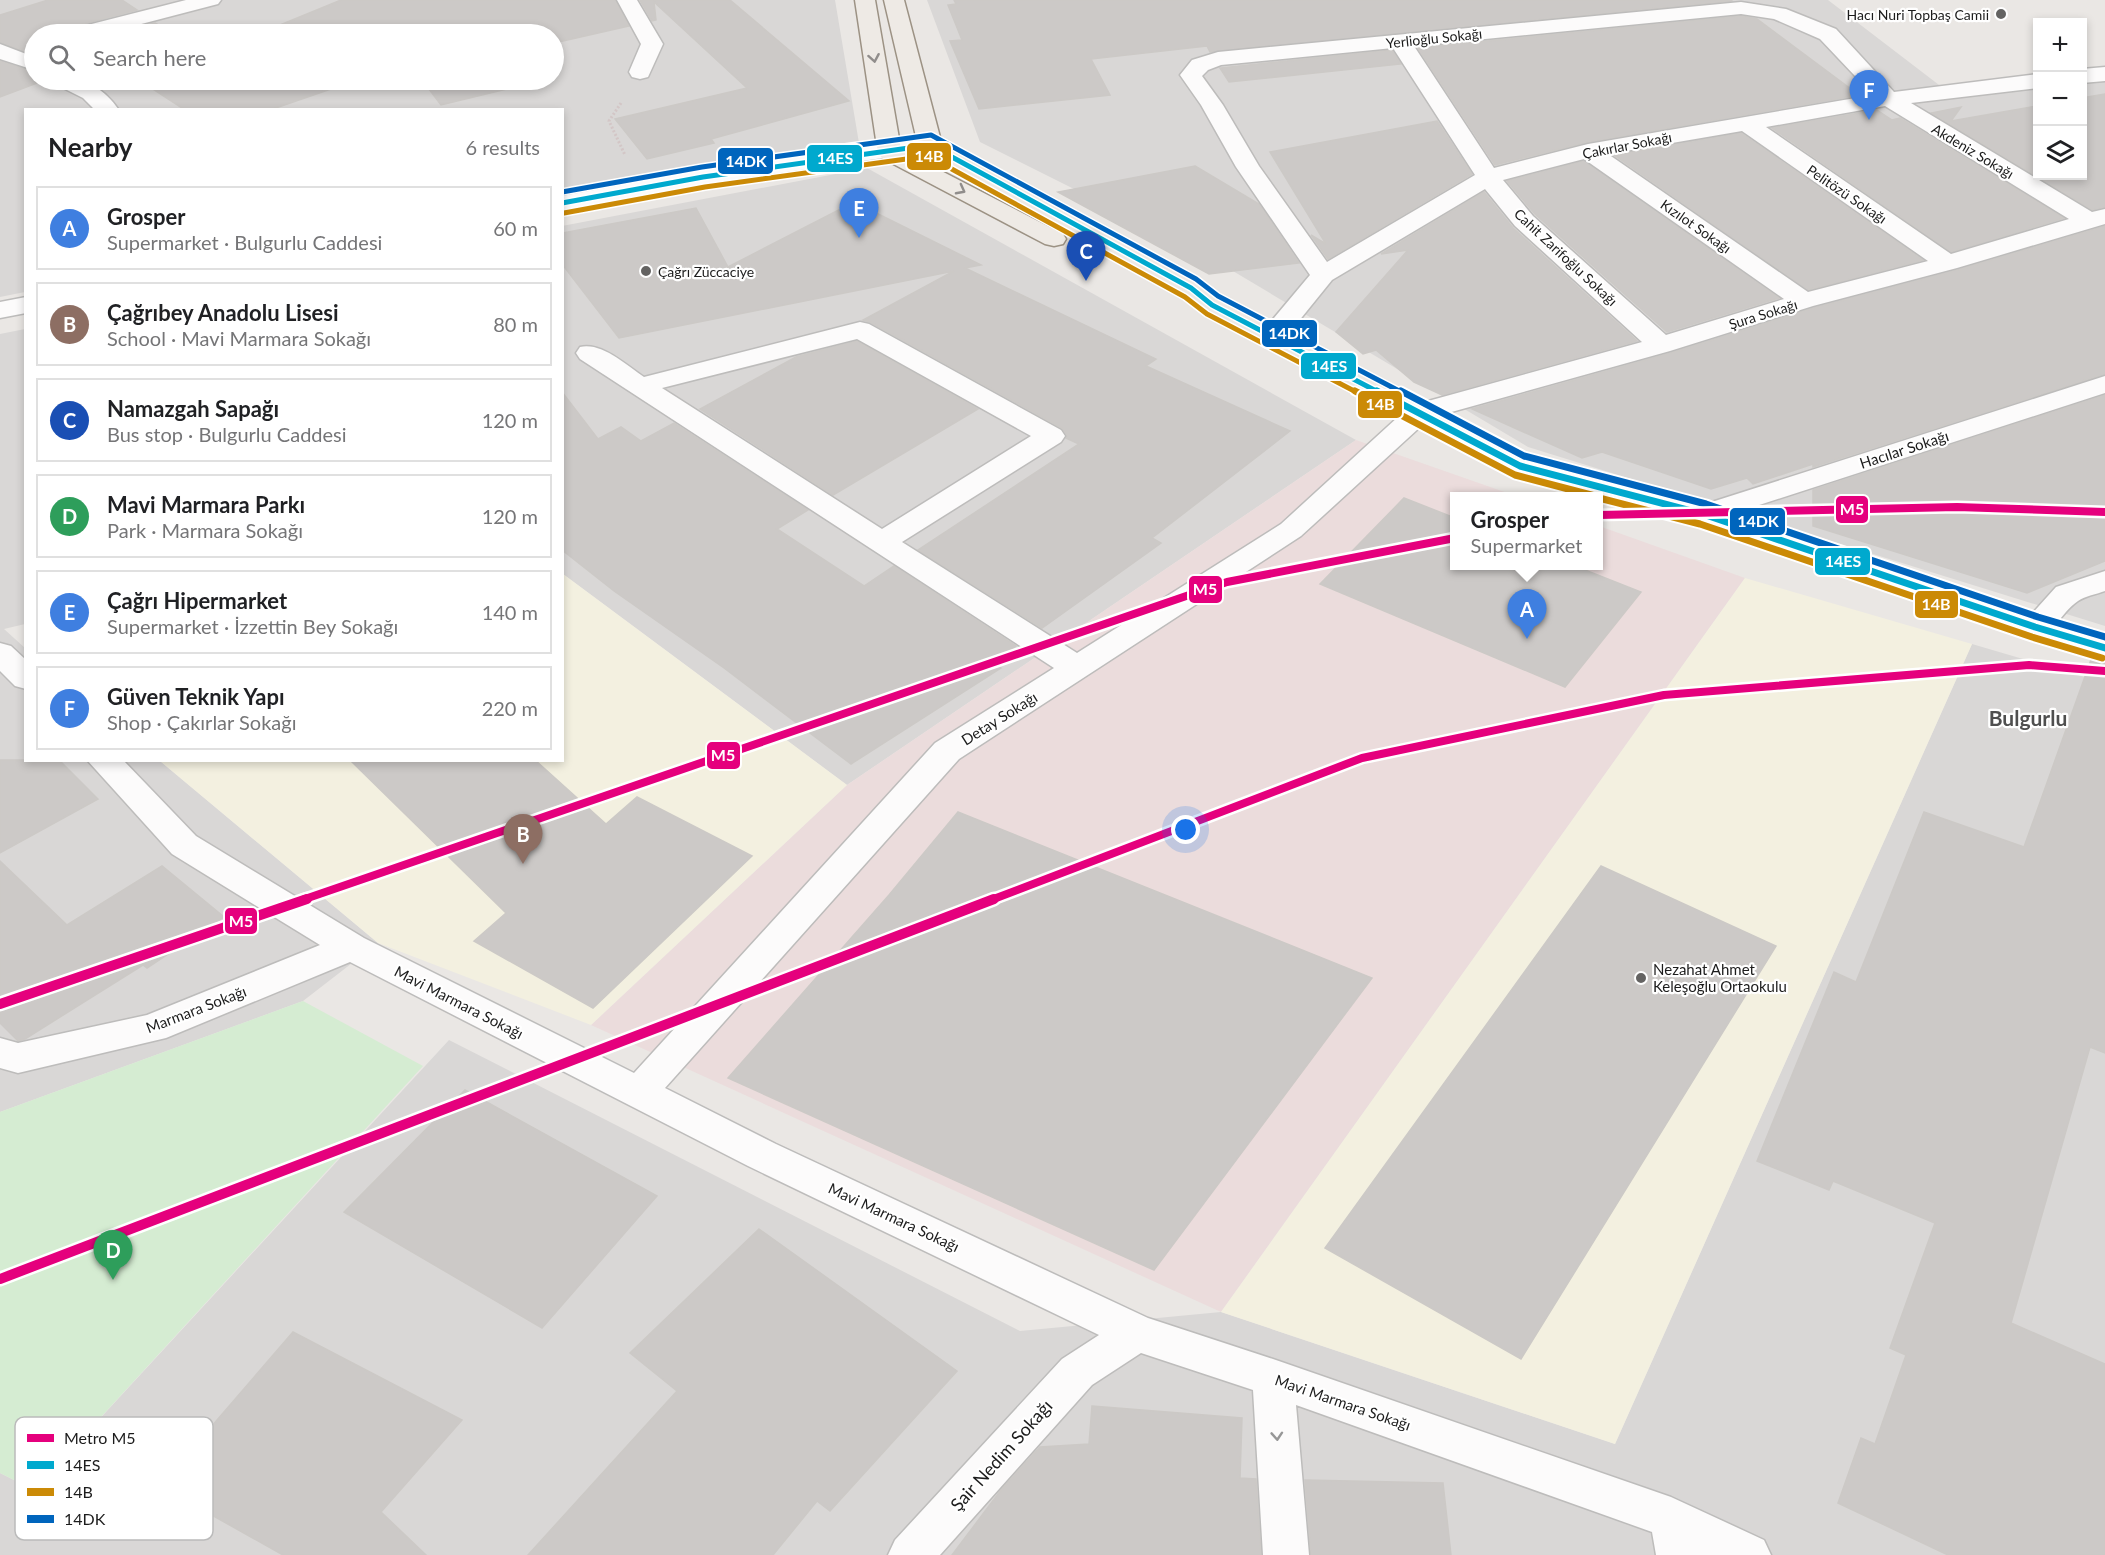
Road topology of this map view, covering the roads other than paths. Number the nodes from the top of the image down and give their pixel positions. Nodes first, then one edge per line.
1 (211, 0) edge
2 (627, 0) edge
3 (865, 0) edge
4 (894, 0) edge
5 (119, 24) edge
6 (1400, 42) junction
7 (24, 49) edge
8 (4, 52) edge
9 (24, 60) edge
10 (640, 72) road end
11 (2105, 74) edge
12 (2087, 76) edge
13 (2033, 81) edge
14 (85, 90) edge
15 (1889, 99) junction
16 (106, 108) edge
17 (1746, 124) junction
18 (930, 146) junction
19 (1588, 151) junction
20 (890, 153) junction
21 (1488, 177) junction
22 (564, 203) edge
23 (2097, 219) edge
24 (1948, 263) junction
25 (1323, 275) junction
26 (1804, 302) junction
27 (24, 305) edge
28 (1212, 305) junction
29 (0, 310) edge
30 (1272, 337) junction
31 (1661, 345) junction
32 (588, 353) dead end
33 (2105, 384) edge
34 (639, 386) junction
35 (1420, 412) junction
36 (1703, 514) junction
37 (882, 542) junction
38 (2105, 580) edge
39 (2035, 627) junction
40 (2105, 648) edge
41 (0, 653) edge
42 (1077, 668) junction
43 (24, 678) edge
44 (105, 762) edge
45 (351, 947) junction
46 (0, 1053) edge
47 (638, 1093) junction
48 (1137, 1333) junction
49 (1273, 1378) junction
50 (1675, 1537) edge
51 (920, 1550) edge
52 (1286, 1555) edge
53 (1748, 1555) edge

1 - 5 street
2 - 10 street
3 -> 20 main road
4 - 18 main road
6 - 15 street, Yerlioğlu Sokağı
6 - 21 street, Cahit Zarifoğlu Sokağı
6 - 25 street, Yerlioğlu Sokağı
7 - 8 street
8 - 9 street
11 - 12 street
13 - 15 street, Çakırlar Sokağı
14 - 16 street
15 - 17 street, Çakırlar Sokağı
15 - 23 street, Akdeniz Sokağı
17 - 19 street, Çakırlar Sokağı
17 - 24 street, Pelitözü Sokağı
18 - 20 street
18 - 28 main road
19 - 21 street, Çakırlar Sokağı
19 - 26 street, Kızılot Sokağı
20 - 22 street
20 -> 28 main road
21 - 25 street, Çakırlar Sokağı
21 - 31 street, Cahit Zarifoğlu Sokağı
23 - 24 street, Şura Sokağı
24 - 26 street, Şura Sokağı
25 - 30 street, Çakırlar Sokağı
26 - 31 street, Şura Sokağı
27 - 29 street
28 - 30 main road
30 - 35 main road
31 - 35 street, Şura Sokağı
32 - 34 street
33 - 36 street, Hacılar Sokağı
34 - 37 street
34 - 37 street
35 - 36 main road
35 - 42 street, Detay Sokağı
36 - 39 main road
37 - 42 street
38 - 39 street
39 - 40 main road
41 - 43 street
42 - 47 street, Detay Sokağı
44 - 45 street, Mavi Marmara Sokağı
45 - 46 street, Marmara Sokağı
45 - 47 street, Mavi Marmara Sokağı
47 - 48 street, Mavi Marmara Sokağı
48 - 49 street, Mavi Marmara Sokağı
48 - 51 street, Şair Nedim Sokağı
49 - 50 street, Mavi Marmara Sokağı
49 -> 52 street
50 - 53 street, Mavi Marmara Sokağı

